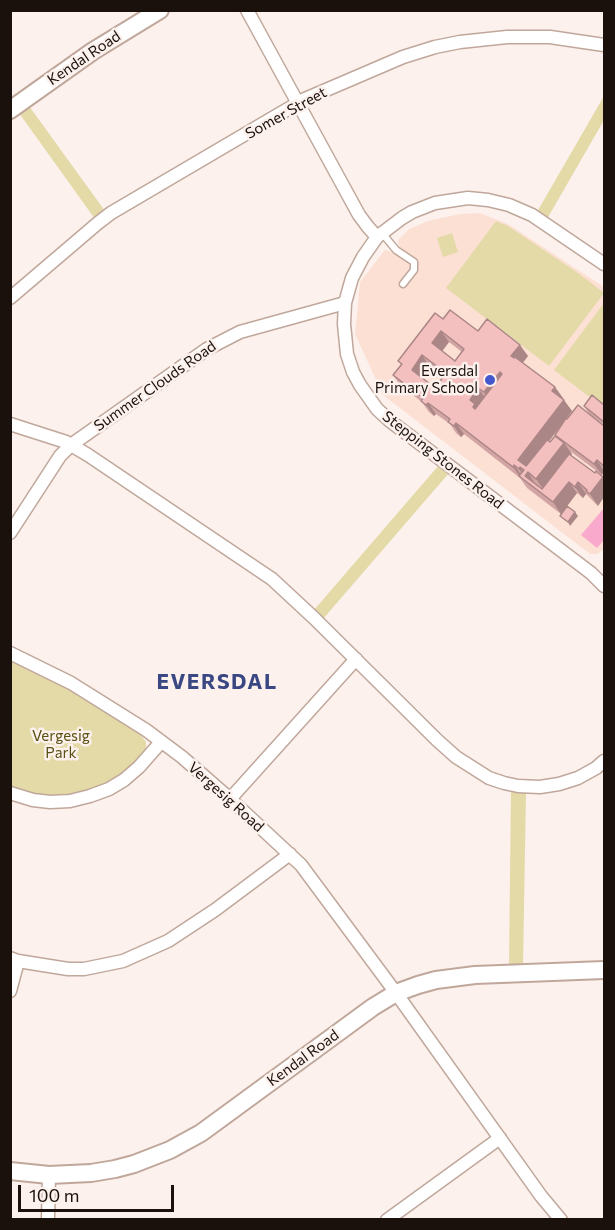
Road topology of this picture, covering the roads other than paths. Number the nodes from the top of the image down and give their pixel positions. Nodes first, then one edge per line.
1 (160, 10) edge
2 (247, 10) edge
3 (604, 45) edge
4 (298, 104) junction
5 (10, 110) edge
6 (379, 235) junction
7 (604, 264) edge
8 (403, 284) dead end
9 (10, 298) edge
10 (345, 303) junction
11 (10, 424) edge
12 (71, 445) junction
13 (10, 533) edge
14 (604, 586) edge
15 (10, 653) edge
16 (356, 659) junction
17 (161, 742) junction
18 (604, 761) edge
19 (10, 793) edge
20 (230, 799) junction
21 (290, 854) junction
22 (14, 960) edge
23 (604, 970) edge
24 (10, 990) edge
25 (396, 993) junction
26 (500, 1138) junction
27 (10, 1171) edge
28 (49, 1175) junction
29 (401, 1216) edge
30 (48, 1220) edge
31 (387, 1220) edge
32 (561, 1220) edge

1 - 5 street, Kendal Road
2 - 4 street
3 - 4 street, Somer Street
4 - 6 street
4 - 9 street, Somer Street
6 - 7 street, Stepping Stones Road
6 - 8 lane
6 - 10 street, Stepping Stones Road
10 - 12 street, Summer Clouds Road
10 - 14 street, Stepping Stones Road
11 - 12 street
12 - 13 street, Summer Clouds Road
12 - 16 street
15 - 17 street, Vergesig Road
16 - 18 street
16 - 20 street
17 - 19 street
17 - 20 street, Vergesig Road
20 - 21 street, Vergesig Road
21 - 22 street
21 - 25 street, Vergesig Road
22 - 24 street
23 - 25 street, Kendal Road
25 - 26 street, Vergesig Road
25 - 28 street, Kendal Road
26 - 29 street
26 - 32 street, Vergesig Road
27 - 28 street, Kendal Road
28 - 30 street
29 - 31 street

